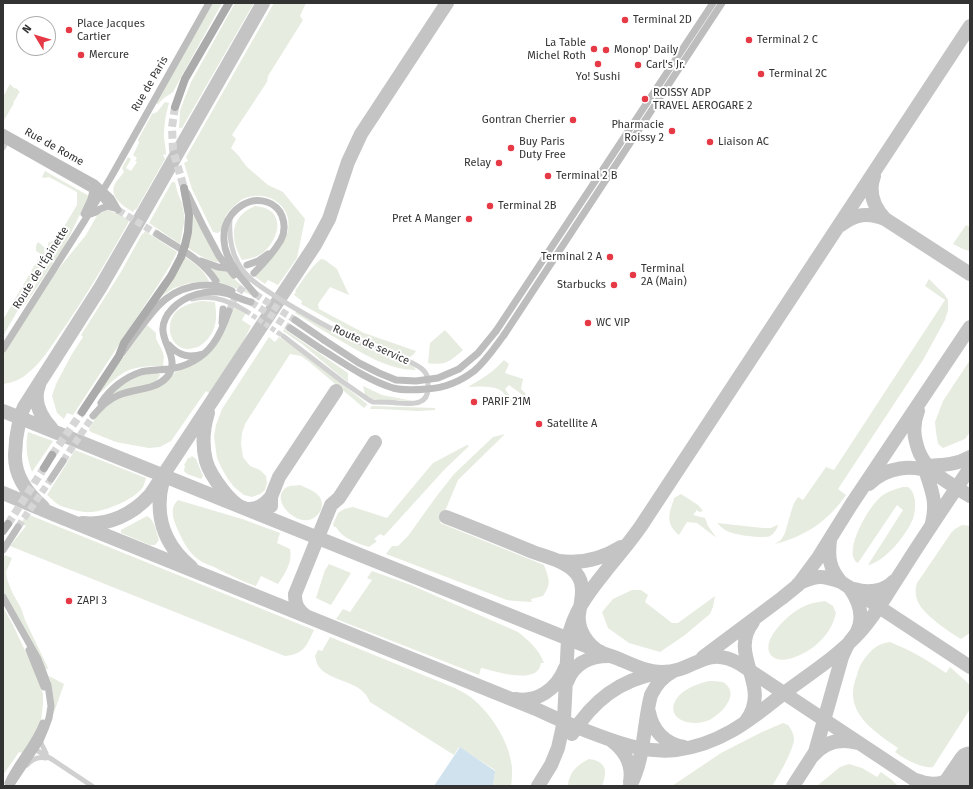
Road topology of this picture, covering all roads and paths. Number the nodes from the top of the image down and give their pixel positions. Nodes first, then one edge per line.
1 (209, 3) edge
2 (229, 3) edge
3 (713, 3) edge
4 (722, 3) edge
5 (175, 107) tunnel mouth
6 (3, 132) edge
7 (5, 140) edge
8 (3, 148) edge
9 (111, 177) junction
10 (94, 186) junction
11 (184, 188) joint
12 (101, 192) junction
13 (111, 198) junction
14 (118, 210) junction
15 (86, 217) junction
16 (230, 218) junction
17 (157, 234) tunnel mouth
18 (275, 248) junction
19 (184, 255) junction
20 (247, 265) dead end
21 (226, 268) dead end
22 (254, 273) tunnel mouth
23 (216, 281) dead end
24 (177, 304) junction
25 (226, 310) tunnel mouth
26 (246, 311) tunnel mouth
27 (295, 320) tunnel mouth
28 (290, 328) tunnel mouth
29 (283, 336) tunnel mouth
30 (166, 341) junction
31 (3, 349) edge
32 (208, 350) junction
33 (119, 356) junction
34 (171, 369) junction
35 (82, 412) tunnel mouth
36 (52, 455) tunnel mouth
37 (64, 461) tunnel mouth
38 (44, 468) tunnel mouth
39 (51, 479) tunnel mouth
40 (8, 524) tunnel mouth
41 (18, 527) tunnel mouth
42 (3, 531) edge
43 (3, 550) edge
44 (3, 597) edge
45 (15, 619) junction
46 (40, 741) junction
47 (33, 748) junction
48 (46, 753) junction
49 (53, 760) junction
50 (15, 780) junction
51 (7, 786) edge
52 (10, 786) edge
53 (92, 786) edge

1 - 9 main road, Rue de Paris
2 - 5 main road
3 - 27 main road, bridge
4 - 28 main road, bridge
6 - 10 main road, Rue de Rome
7 - 8 street
7 - 10 main road, Rue de Rome
9 - 12 main road, Rue de Paris
9 - 13 main road, Rue de Paris
10 - 12 main road, Rue de Rome
10 - 15 main road, Route de l'Épinette
11 - 16 main road
11 - 19 main road, bridge
12 - 13 main road, Rue de Paris
12 - 14 main road
12 - 15 main road, Route de l'Épinette
13 - 14 main road, Rue de Paris
14 - 15 main road
15 - 31 main road, Route de l'Épinette
16 - 18 main road
16 - 29 street, Route de service
17 - 19 main road
18 - 20 main road
18 - 22 main road
19 - 21 main road
19 - 23 main road
19 - 33 main road
24 - 26 street
24 - 30 main road
24 - 33 main road
25 - 32 main road
30 - 32 main road
30 - 34 main road
32 - 34 main road
33 - 35 main road
34 - 34 main road
36 - 38 main road
37 - 39 main road
40 - 42 main road
41 - 43 main road
44 - 45 main road
45 - 46 main road
45 - 47 main road
46 - 47 main road
46 - 48 street
47 - 48 street
47 - 49 street
47 - 50 main road
47 - 51 main road
48 - 49 street
49 - 50 street
49 - 53 street
50 - 52 main road

